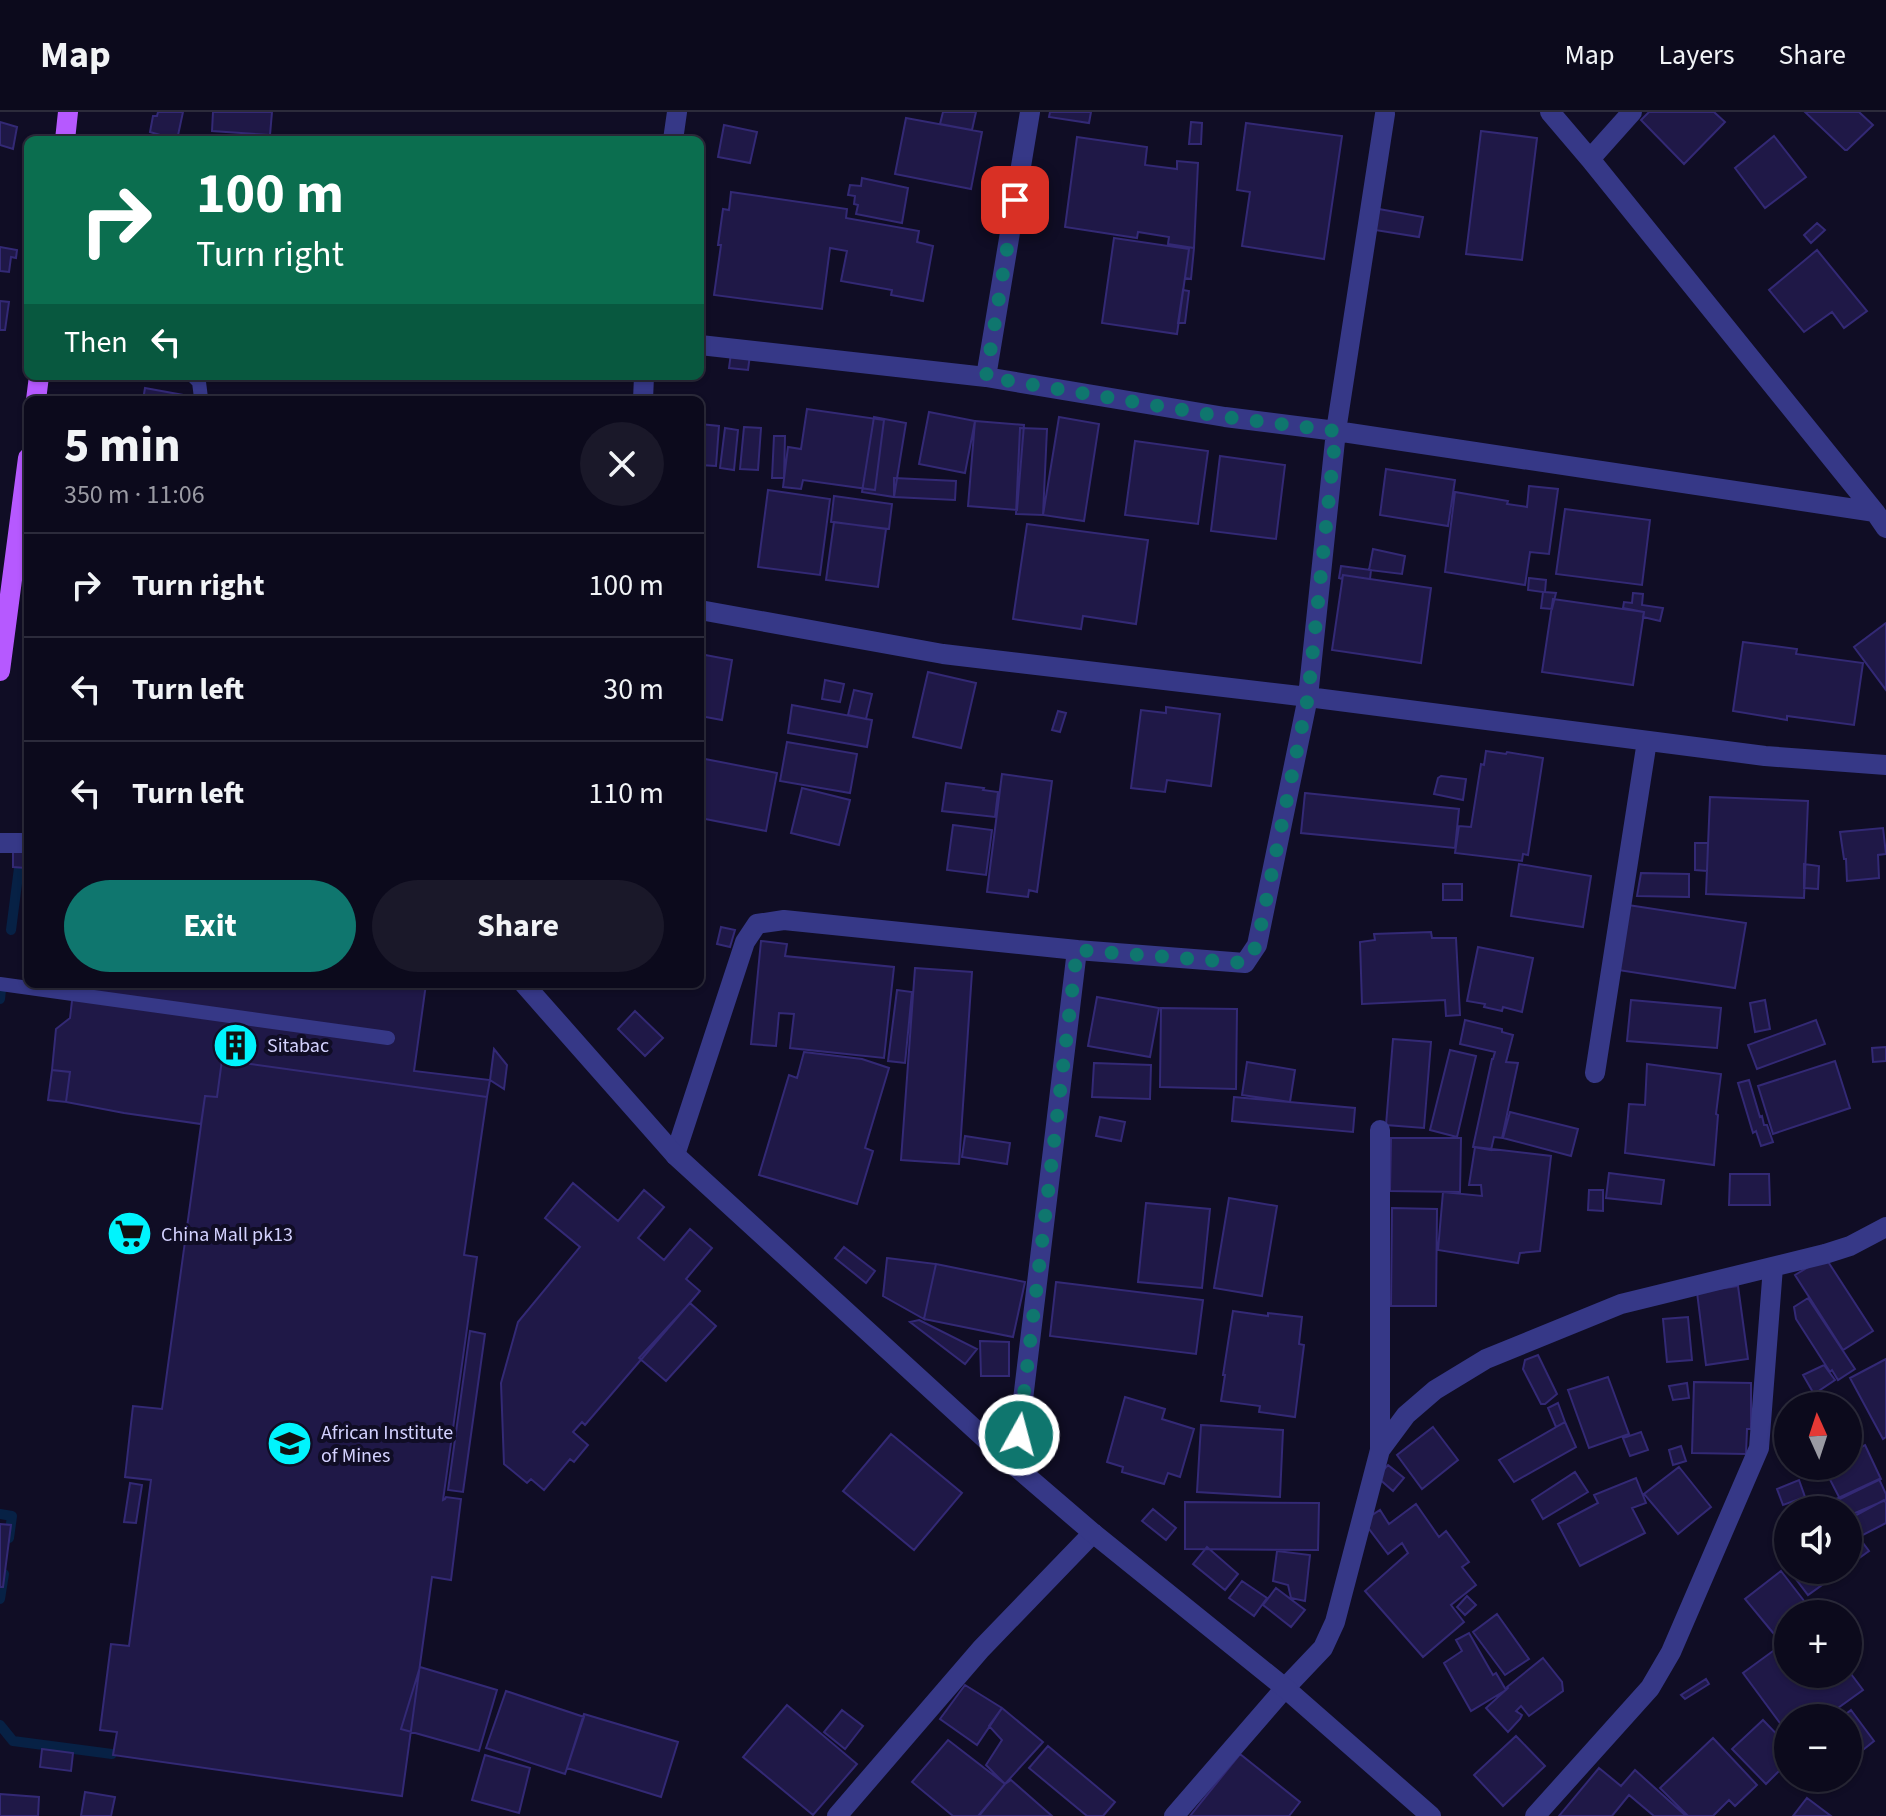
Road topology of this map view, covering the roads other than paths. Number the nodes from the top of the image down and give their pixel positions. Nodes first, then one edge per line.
1 (68, 112) edge
2 (677, 112) edge
3 (1030, 112) edge
4 (1550, 112) edge
5 (1632, 112) edge
6 (1385, 114) dead end
7 (65, 136) edge
8 (674, 136) edge
9 (1590, 159) junction
10 (704, 345) edge
11 (986, 377) junction
12 (1336, 431) junction
13 (24, 494) edge
14 (1880, 520) edge
15 (704, 611) edge
16 (0, 671) edge
17 (1308, 697) junction
18 (1647, 741) junction
19 (1886, 765) edge
20 (0, 843) edge
21 (24, 843) edge
22 (1077, 950) junction
23 (0, 984) edge
24 (24, 987) edge
25 (29, 988) edge
26 (528, 988) edge
27 (388, 1038) dead end
28 (1595, 1073) dead end
29 (1380, 1130) dead end
30 (675, 1155) junction
31 (1886, 1227) edge
32 (1773, 1267) junction
33 (1380, 1450) junction
34 (1015, 1466) junction
35 (1093, 1533) junction
36 (1285, 1688) junction
37 (837, 1816) edge
38 (1174, 1816) edge
39 (1431, 1816) edge
40 (1535, 1816) edge

1 - 7 main road
2 - 8 street
3 - 11 street
4 - 9 street
5 - 9 street
6 - 12 street
9 - 14 street
10 - 11 street
11 - 12 street
12 - 14 street
12 - 17 street
13 - 16 main road
15 - 17 street
17 - 18 street
17 - 22 street
18 - 19 street
18 - 28 street
20 - 21 street
22 - 30 street
22 - 34 street
23 - 24 lane
25 - 27 lane
26 - 30 street
29 - 33 street
30 - 34 street
31 - 32 street
32 - 33 street
32 - 40 street
33 - 36 street
34 - 35 street
35 - 36 street
35 - 37 street
36 - 38 street
36 - 39 street

